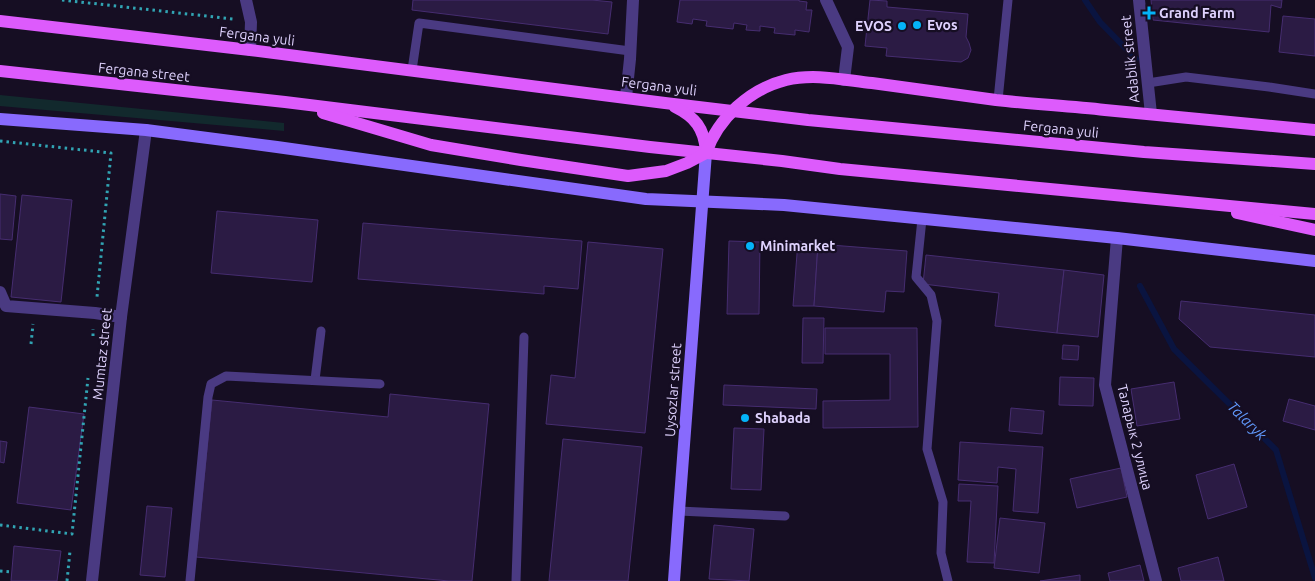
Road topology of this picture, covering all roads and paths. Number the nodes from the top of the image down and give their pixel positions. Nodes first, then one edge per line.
1 (62, 0) edge
2 (246, 0) edge
3 (633, 0) edge
4 (826, 0) edge
5 (1008, 0) edge
6 (1139, 0) edge
7 (0, 21) edge
8 (252, 22) junction
9 (250, 50) junction
10 (630, 51) junction
11 (412, 70) junction
12 (0, 71) edge
13 (844, 80) junction
14 (1148, 84) junction
15 (1315, 94) edge
16 (626, 97) junction
17 (998, 100) junction
18 (285, 102) junction
19 (666, 103) junction
20 (734, 110) junction
21 (1151, 114) junction
22 (0, 119) edge
23 (146, 130) junction
24 (1315, 130) edge
25 (0, 141) edge
26 (706, 153) junction
27 (1315, 164) edge
28 (702, 202) junction
29 (1185, 202) junction
30 (1315, 214) edge
31 (922, 219) junction
32 (1315, 230) edge
33 (1117, 238) junction
34 (1315, 261) edge
35 (0, 292) edge
36 (95, 313) junction
37 (121, 317) junction
38 (33, 321) dead end
39 (321, 331) dead end
40 (93, 336) dead end
41 (524, 337) dead end
42 (31, 344) dead end
43 (88, 378) dead end
44 (315, 380) junction
45 (380, 384) dead end
46 (679, 511) junction
47 (785, 516) dead end
48 (0, 526) edge
49 (70, 551) dead end
50 (0, 571) edge
51 (12, 572) dead end
52 (67, 581) edge
53 (92, 581) edge
54 (190, 581) edge
55 (516, 581) edge
56 (674, 581) edge
57 (948, 581) edge
58 (1156, 581) edge

1 - 8 path
2 - 8 street
3 - 10 street
4 - 13 street
5 - 17 lane
6 - 14 street, Adablik street
7 - 9 main road, Fergana yuli
8 - 9 street
9 - 11 main road, Fergana yuli
10 - 11 lane
10 - 16 street
11 - 16 main road, Fergana yuli
12 - 18 main road, Fergana street
13 - 17 main road
13 - 20 main road
14 - 15 lane
14 - 21 street, Adablik street
16 - 19 main road, Fergana yuli
17 - 21 main road
18 - 26 main road
18 - 26 main road
19 - 20 main road, Fergana yuli
19 - 26 main road
20 - 26 main road
20 - 27 main road, Fergana yuli
21 - 24 main road
22 - 23 street
23 - 28 street
23 - 37 street, Mumtаz street
25 - 36 path
26 - 28 street, Uysozlar street
26 - 29 main road
28 - 31 street
28 - 46 street, Uysozlar street
29 - 30 main road
29 - 32 main road
31 - 33 street
31 - 57 lane
33 - 34 street
33 - 58 street, Таларык 2 улица
35 - 36 street
36 - 37 street
36 - 40 path
37 - 53 street, Mumtаz street
38 - 42 path
39 - 44 lane
41 - 55 lane
43 - 48 path
44 - 45 lane
44 - 54 lane
46 - 47 lane
46 - 56 street, Uysozlar street
49 - 52 path
50 - 51 path

